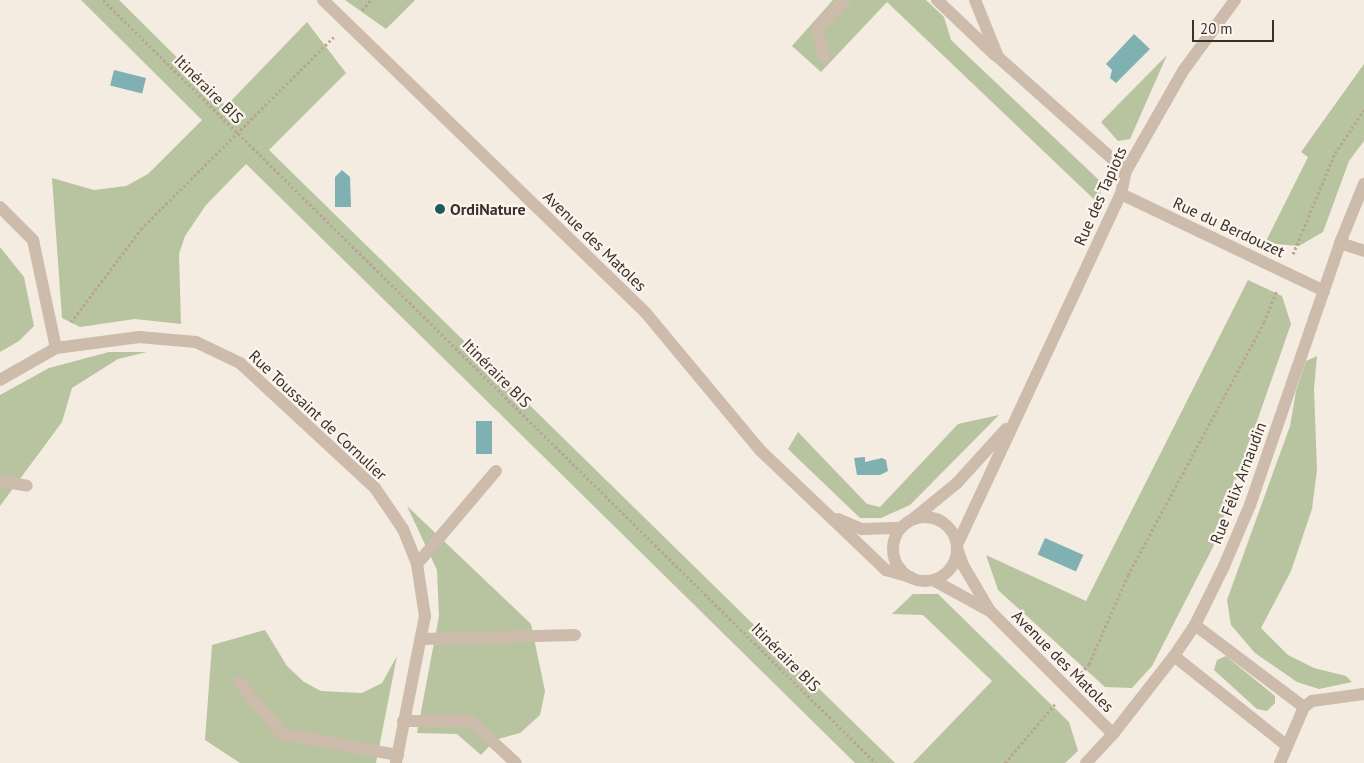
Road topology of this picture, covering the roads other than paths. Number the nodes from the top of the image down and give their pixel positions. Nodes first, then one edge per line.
1 (323, 0) edge
2 (845, 0) edge
3 (937, 0) edge
4 (975, 0) edge
5 (1235, 0) edge
6 (824, 56) dead end
7 (998, 57) junction
8 (1126, 171) junction
9 (1364, 184) edge
10 (1121, 194) junction
11 (0, 206) edge
12 (1340, 243) junction
13 (1364, 251) edge
14 (1324, 290) junction
15 (56, 348) junction
16 (0, 380) edge
17 (1016, 418) junction
18 (496, 471) dead end
19 (0, 481) edge
20 (27, 486) dead end
21 (832, 516) junction
22 (911, 520) junction
23 (900, 528) junction
24 (957, 546) junction
25 (417, 564) junction
26 (910, 577) junction
27 (933, 580) junction
28 (990, 611) junction
29 (1195, 626) junction
30 (575, 635) dead end
31 (421, 639) junction
32 (1174, 656) junction
33 (238, 682) dead end
34 (1364, 694) edge
35 (1308, 704) junction
36 (403, 721) junction
37 (1113, 734) junction
38 (1286, 745) junction
39 (397, 759) edge
40 (516, 763) edge
41 (1086, 763) edge
42 (1280, 763) edge

1 - 21 street, Avenue des Matoles
2 - 6 street
3 - 7 street
4 - 7 street
5 - 8 street, Rue des Tapiots
7 - 8 street
8 - 10 street, Rue des Tapiots
9 - 12 street, Rue Félix Arnaudin
10 - 14 street, Rue du Berdouzet
10 - 17 street, Rue des Tapiots
11 - 15 street
12 - 13 street
12 - 14 street, Rue Félix Arnaudin
14 - 29 street, Rue Félix Arnaudin
15 - 16 street, Rue Toussaint de Cornulier
15 - 25 street, Rue Toussaint de Cornulier
17 - 22 street, Rue des Tapiots
17 - 24 street, Rue des Tapiots
18 - 25 street
19 - 20 street
21 - 23 street, Avenue des Matoles
21 - 26 street, Avenue des Matoles
22 - 23 street
22 - 24 street
23 - 26 street
24 - 27 street
24 - 28 street, Avenue des Matoles
25 - 31 street, Rue Toussaint de Cornulier
26 - 27 street
27 - 28 street, Avenue des Matoles
28 - 37 street, Avenue des Matoles
29 - 32 street, Rue Félix Arnaudin
29 - 35 street
30 - 31 street
31 - 36 street, Rue Toussaint de Cornulier
32 - 37 street, Rue Félix Arnaudin
32 - 38 street
33 - 39 street, Rue Toussaint de Cornulier
34 - 35 street
35 - 38 street
36 - 39 street, Rue Toussaint de Cornulier
36 - 40 street
37 - 41 street, Rue Félix Arnaudin
38 - 42 street

